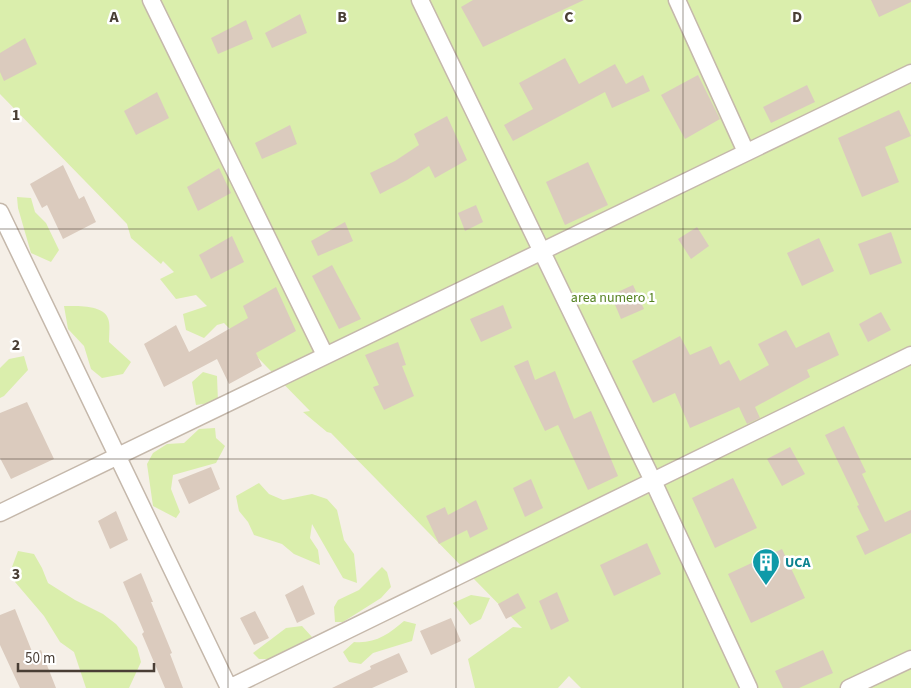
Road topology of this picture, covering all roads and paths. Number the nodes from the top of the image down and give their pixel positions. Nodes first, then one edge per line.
1 (151, 0) edge
2 (420, 0) edge
3 (677, 0) edge
4 (911, 73) edge
5 (746, 152) junction
6 (2, 221) edge
7 (542, 251) junction
8 (325, 355) junction
9 (911, 355) edge
10 (117, 456) junction
11 (653, 481) junction
12 (0, 513) edge
13 (911, 659) edge
14 (749, 688) edge
15 (849, 688) edge

1 - 8 street
2 - 7 street
3 - 5 street
4 - 5 street
5 - 7 street
6 - 10 street
7 - 8 street
7 - 11 street
8 - 10 street
9 - 11 street
10 - 11 street
10 - 12 street
11 - 14 street
13 - 15 street

